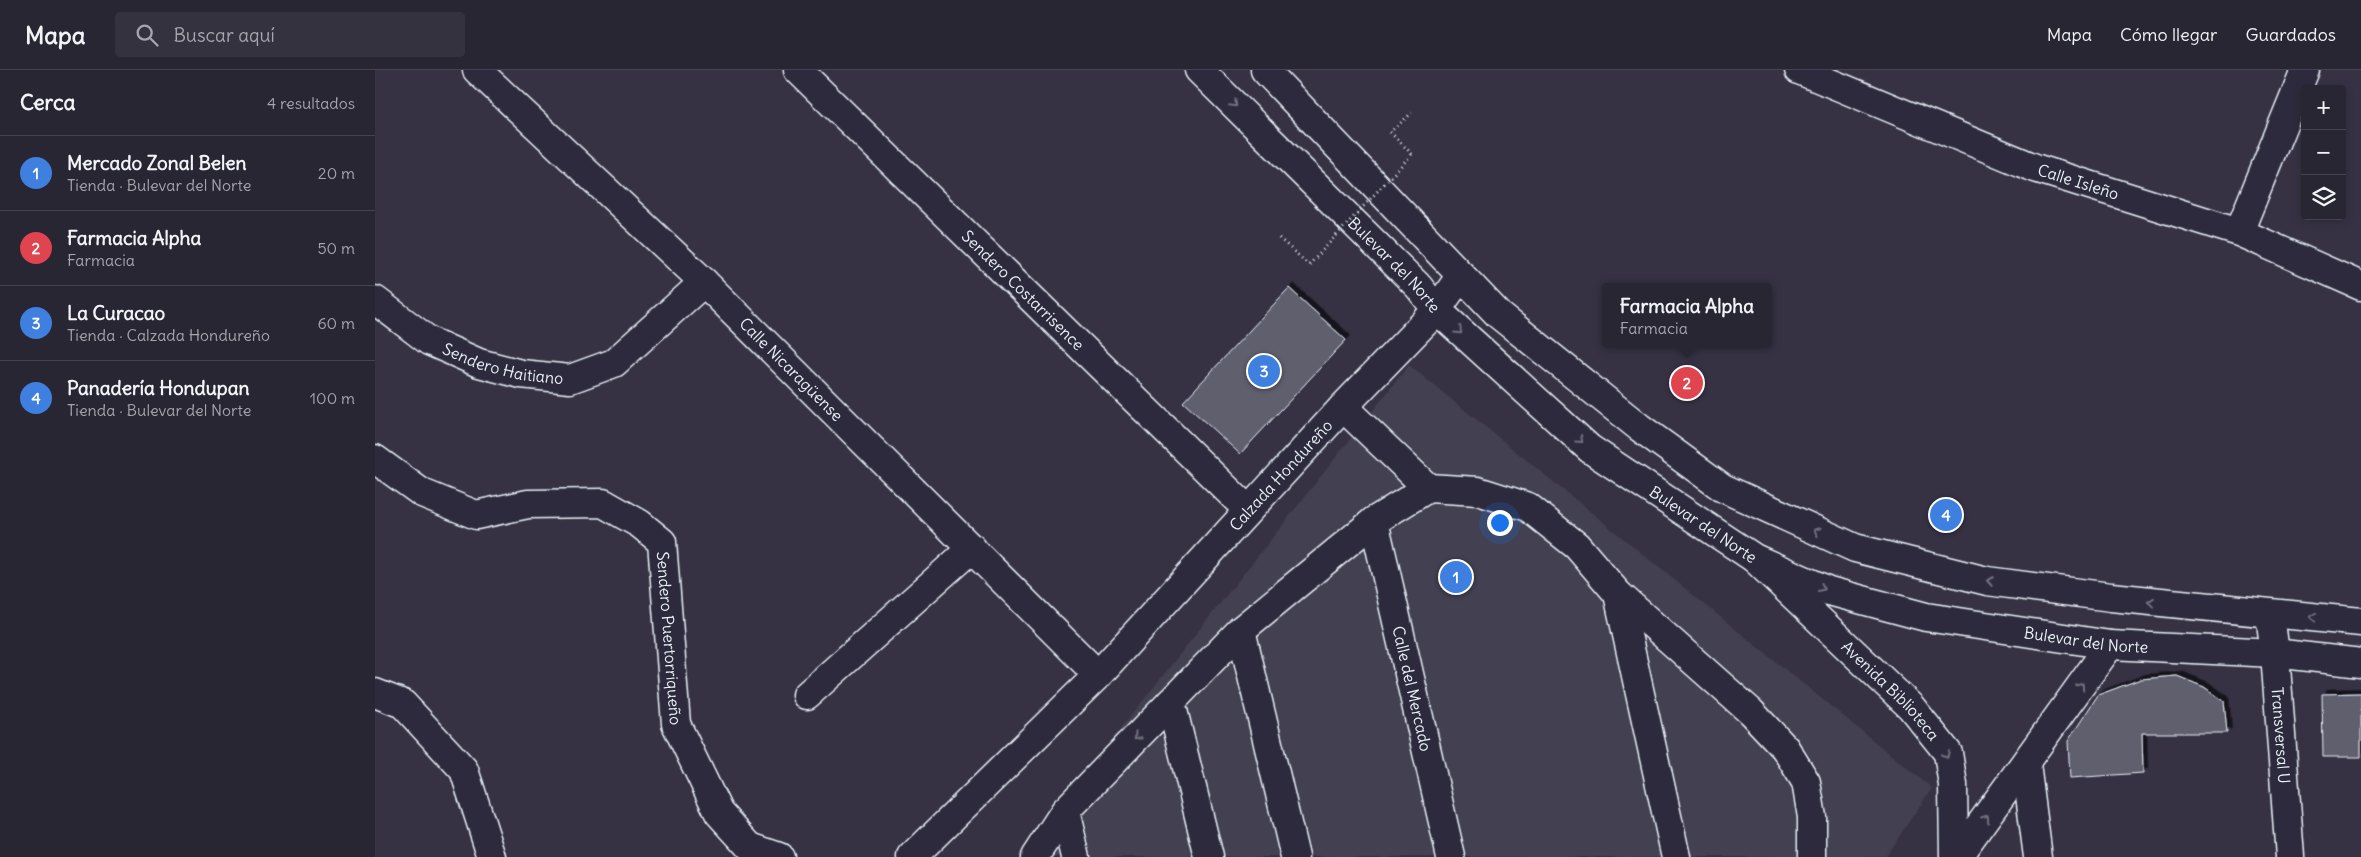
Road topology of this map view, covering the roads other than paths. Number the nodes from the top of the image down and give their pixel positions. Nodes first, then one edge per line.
1 (477, 70) edge
2 (798, 70) edge
3 (1199, 70) edge
4 (1265, 70) edge
5 (1799, 70) edge
6 (2305, 70) edge
7 (2239, 232) junction
8 (1461, 276) junction
9 (704, 282) junction
10 (2361, 286) edge
11 (375, 300) edge
12 (1437, 310) junction
13 (1343, 407) junction
14 (375, 459) edge
15 (1428, 488) junction
16 (1248, 510) junction
17 (1374, 521) junction
18 (972, 548) junction
19 (1754, 558) junction
20 (1618, 594) junction
21 (2270, 615) junction
22 (2361, 622) edge
23 (1241, 630) junction
24 (2110, 645) junction
25 (2275, 653) junction
26 (2361, 663) edge
27 (1099, 675) junction
28 (375, 693) edge
29 (807, 696) dead end
30 (1171, 702) junction
31 (2026, 764) junction
32 (1065, 811) junction
33 (492, 857) edge
34 (779, 857) edge
35 (912, 857) edge
36 (1035, 857) edge
37 (1076, 857) edge
38 (1209, 857) edge
39 (1295, 857) edge
40 (1451, 857) edge
41 (1676, 857) edge
42 (1812, 857) edge
43 (1956, 857) edge
44 (2038, 857) edge
45 (2291, 857) edge

1 - 9 street, Calle Nicaragüense
2 - 16 street, Sendero Costarrisence
3 -> 12 street, Bulevar del Norte
4 - 8 street
5 - 7 street, Calle Isleño
6 - 7 street
7 - 10 street, Calle Isleño
8 - 12 street, Calzada Hondureño
21 -> 8 street
9 - 11 street, Sendero Haitiano
9 - 18 street, Calle Nicaragüense
12 - 13 street, Calzada Hondureño
12 -> 19 street, Bulevar del Norte
13 - 15 street
13 - 16 street, Calzada Hondureño
14 - 34 street, Sendero Puertorriqueño
15 - 17 street
15 - 20 street
16 - 27 street, Calzada Hondureño
17 - 23 street
17 - 40 street, Calle del Mercado
18 - 27 street, Calle Nicaragüense
18 - 29 street
19 -> 24 street, Bulevar del Norte
19 -> 43 street, Avenida Biblioteca
20 - 41 street
20 - 42 street
22 -> 21 street
21 - 25 street, Transversal U
23 - 30 street
23 - 39 street
24 - 25 street, Bulevar del Norte
31 -> 24 street, Avenida Biblioteca
25 - 26 street, Bulevar del Norte
25 - 45 street, Transversal U
27 - 35 street
28 - 33 street
30 -> 32 street
30 - 38 street
43 -> 31 street, Avenida Biblioteca
31 - 44 street
32 - 36 street
32 - 37 street

